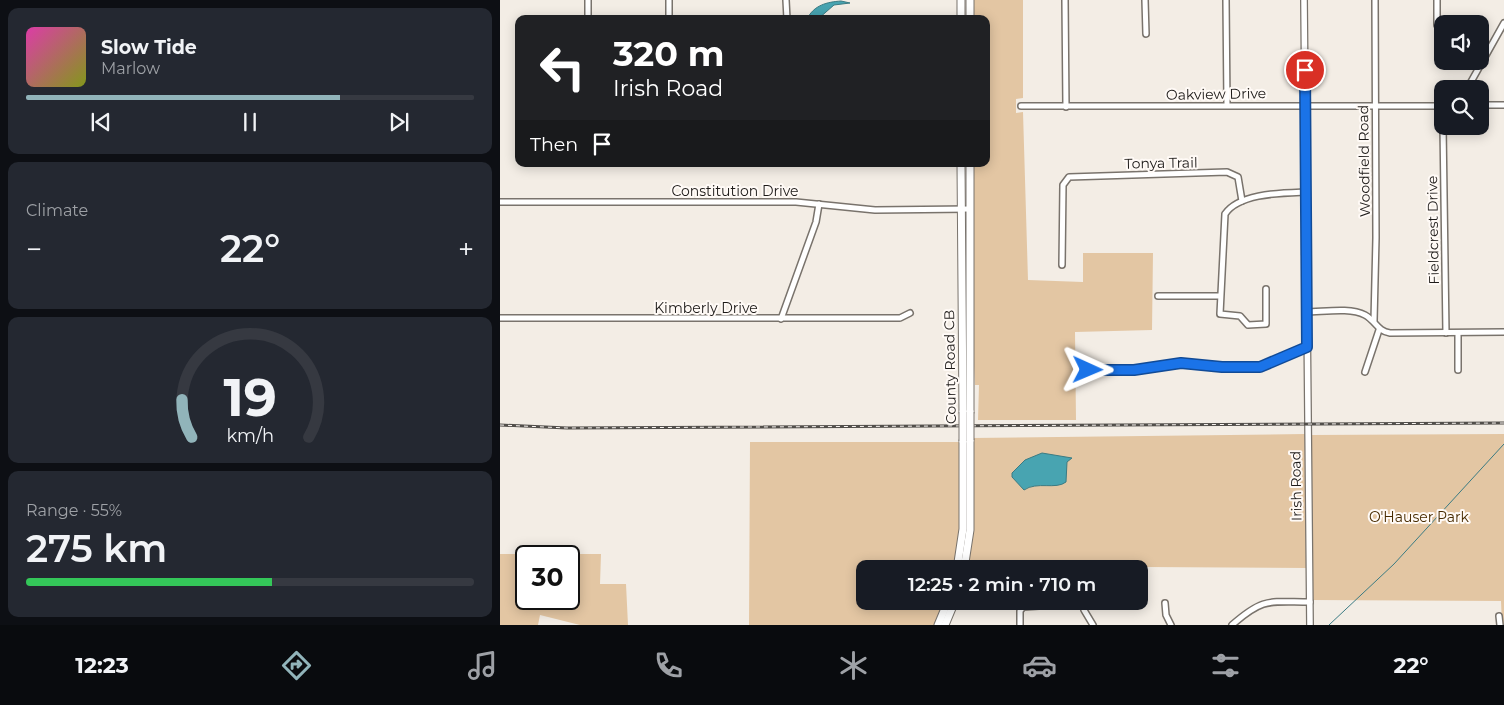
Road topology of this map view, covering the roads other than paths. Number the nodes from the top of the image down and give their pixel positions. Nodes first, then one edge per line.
1 (588, 0) edge
2 (669, 0) edge
3 (786, 0) edge
4 (961, 0) edge
5 (970, 0) edge
6 (1065, 0) edge
7 (1145, 0) edge
8 (1226, 0) edge
9 (1304, 0) edge
10 (1375, 0) edge
11 (1437, 0) edge
12 (588, 15) edge
13 (670, 15) edge
14 (787, 15) edge
15 (961, 15) edge
16 (970, 15) edge
17 (1437, 15) edge
18 (1504, 23) edge
19 (1146, 34) dead end
20 (1472, 80) edge
21 (1227, 105) junction
22 (1489, 105) edge
23 (1504, 105) edge
24 (1020, 106) dead end
25 (1305, 106) junction
26 (1375, 106) junction
27 (1434, 106) edge
28 (1066, 107) junction
29 (1444, 135) edge
30 (962, 167) edge
31 (970, 167) edge
32 (1306, 192) junction
33 (1242, 201) junction
34 (500, 202) edge
35 (820, 204) junction
36 (962, 209) junction
37 (970, 209) junction
38 (1062, 266) dead end
39 (1266, 289) dead end
40 (1158, 296) dead end
41 (1220, 296) junction
42 (1306, 312) junction
43 (910, 313) dead end
44 (500, 318) edge
45 (781, 319) junction
46 (1374, 321) junction
47 (1379, 330) junction
48 (1504, 332) edge
49 (1446, 333) junction
50 (1458, 333) junction
51 (1307, 347) junction
52 (1088, 370) dead end
53 (1458, 370) dead end
54 (1365, 372) dead end
55 (967, 412) junction
56 (967, 440) junction
57 (959, 560) edge
58 (965, 560) edge
59 (1310, 602) junction
60 (1165, 603) dead end
61 (944, 610) edge
62 (952, 610) edge
63 (1021, 610) edge
64 (1084, 610) edge
65 (1500, 616) dead end
66 (938, 625) edge
67 (946, 625) edge
68 (1020, 625) edge
69 (1093, 625) edge
70 (1171, 625) edge
71 (1232, 625) edge
72 (1310, 625) edge
73 (1500, 625) edge

1 - 12 street
2 - 13 street
3 - 14 street
4 - 15 main road
5 - 16 main road
6 - 28 street
7 - 19 street
8 - 21 street
9 - 25 street, Irish Road
10 - 26 street, Woodfield Road
11 - 17 street
18 - 20 street
21 - 25 street, Oakview Drive
21 - 28 street, Oakview Drive
22 - 23 street
24 - 28 street, Oakview Drive
25 - 26 street, Oakview Drive
25 - 32 street, Irish Road
26 - 27 street, Oakview Drive
26 - 46 street, Woodfield Road
29 - 49 street, Fieldcrest Drive
30 - 36 main road, County Road CB
31 - 37 main road, County Road CB
32 - 33 street
32 - 42 street, Irish Road
33 - 38 street, Tonya Trail
33 - 41 street
34 - 35 street, Constitution Drive
35 - 36 street, Constitution Drive
35 - 45 street
36 - 37 street, Constitution Drive
36 - 55 main road, County Road CB
37 - 55 main road, County Road CB
39 - 41 street
40 - 41 street
42 - 46 street
42 - 51 street, Irish Road
43 - 45 street, Kimberly Drive
44 - 45 street, Kimberly Drive
46 - 47 street
47 - 49 street
47 - 54 street
48 - 50 street
49 - 50 street
50 - 53 street
51 - 52 street
51 - 59 street, Irish Road
55 - 56 main road, County Road CB, bridge
56 - 57 main road, County Road CB
56 - 58 main road, County Road CB
59 - 71 street
59 - 72 street, Irish Road
60 - 70 street
61 - 66 main road
62 - 67 main road
63 - 68 street
64 - 69 street
65 - 73 street

